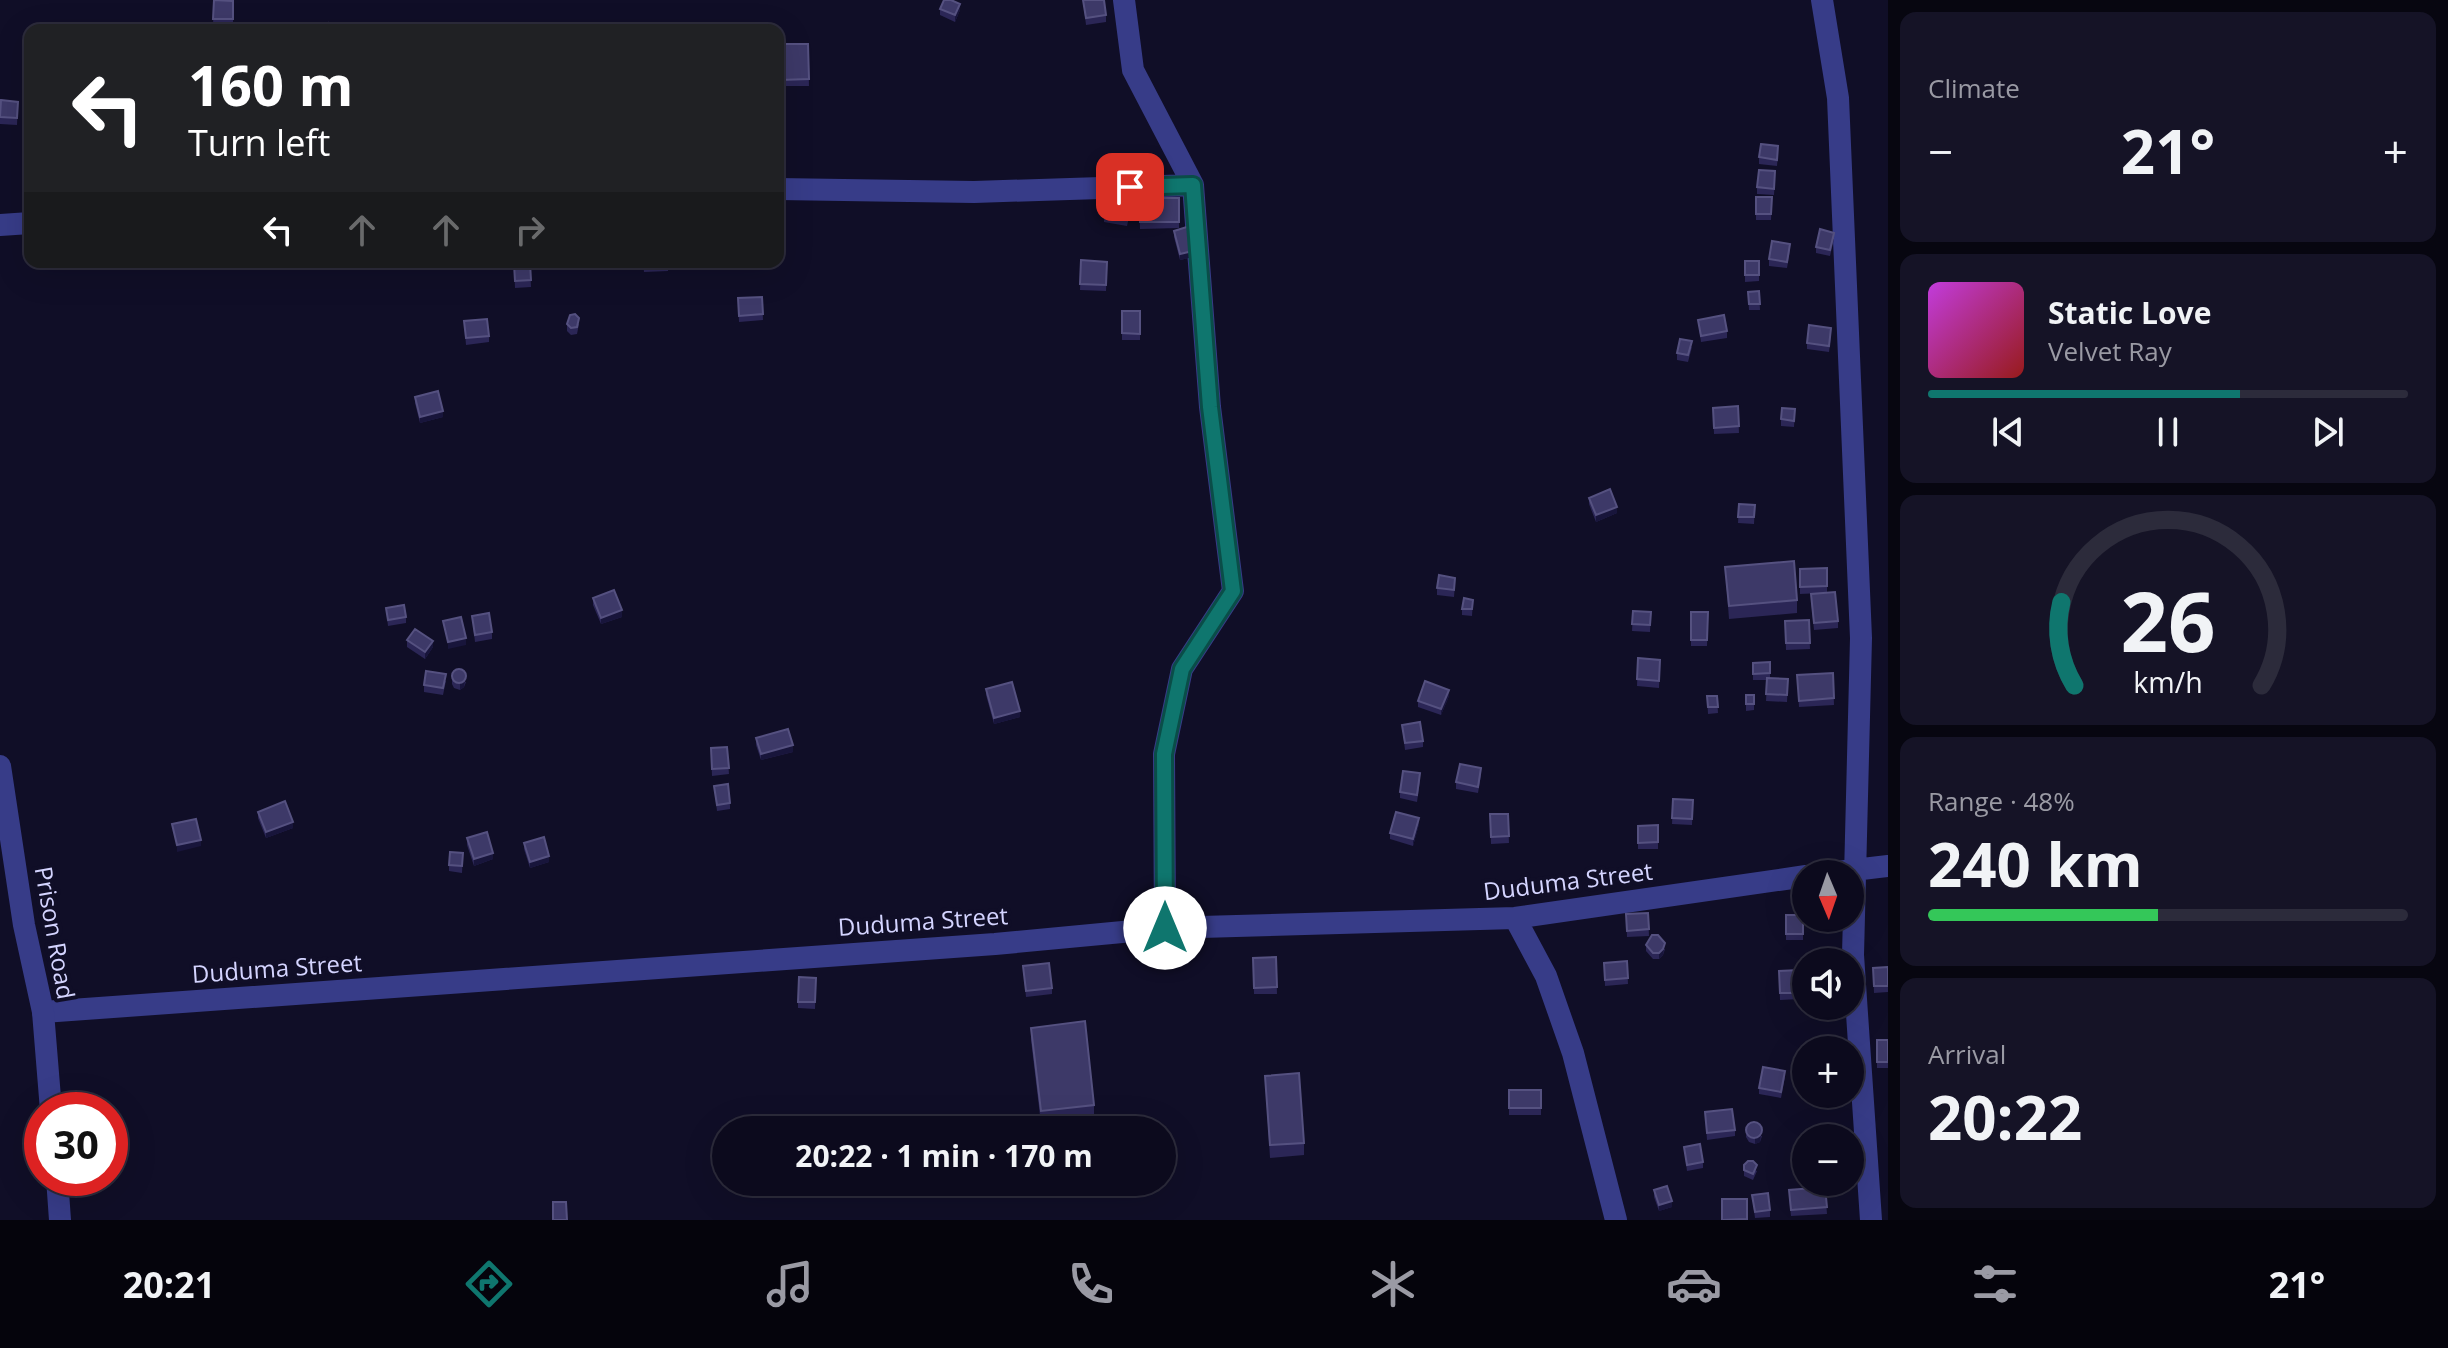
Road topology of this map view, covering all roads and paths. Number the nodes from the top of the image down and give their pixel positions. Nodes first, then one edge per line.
1 (1124, 0) edge
2 (1822, 0) edge
3 (1193, 185) junction
4 (784, 189) edge
5 (24, 223) edge
6 (0, 225) edge
7 (0, 766) edge
8 (1855, 860) edge
9 (1888, 866) edge
10 (1864, 868) edge
11 (1792, 878) edge
12 (1515, 918) junction
13 (1165, 928) junction
14 (1854, 932) edge
15 (43, 1012) junction
16 (50, 1092) edge
17 (58, 1196) edge
18 (60, 1220) edge
19 (1616, 1220) edge
20 (1871, 1220) edge

1 - 3 street
2 - 8 street
3 - 4 street
3 - 13 street
5 - 6 street
7 - 15 street, Prison Road
9 - 10 street
11 - 12 street, Duduma Street
12 - 13 street, Duduma Street
12 - 19 street
13 - 15 street, Duduma Street
14 - 20 street
15 - 16 street, Prison Road
17 - 18 street

